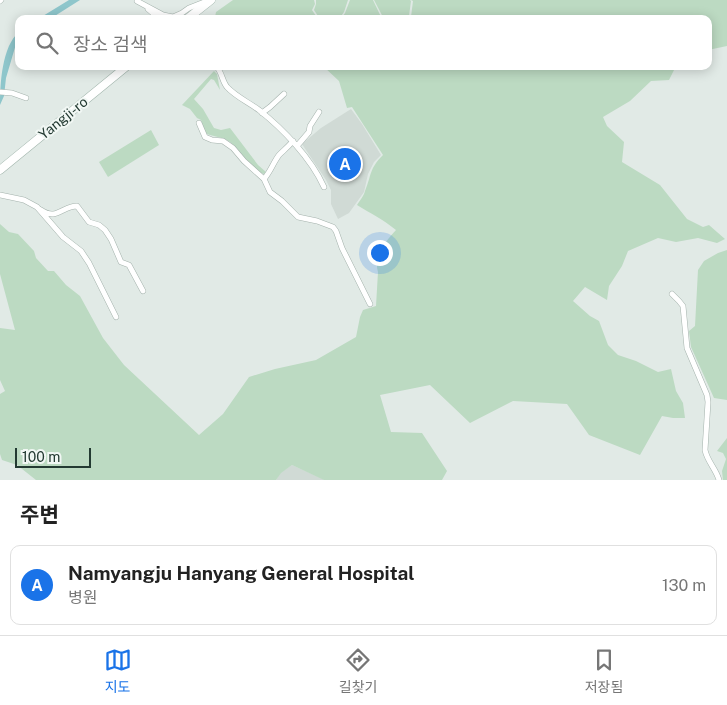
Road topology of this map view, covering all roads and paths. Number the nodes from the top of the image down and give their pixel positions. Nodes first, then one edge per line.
1 (210, 0) edge
2 (136, 1) edge
3 (149, 15) edge
4 (155, 15) edge
5 (163, 15) edge
6 (178, 15) edge
7 (191, 15) edge
8 (122, 70) edge
9 (219, 70) edge
10 (0, 92) edge
11 (284, 94) dead end
12 (26, 98) dead end
13 (319, 112) dead end
14 (262, 113) junction
15 (199, 123) dead end
16 (293, 140) junction
17 (297, 146) junction
18 (0, 170) edge
19 (264, 179) junction
20 (324, 187) dead end
21 (0, 195) edge
22 (37, 207) junction
23 (143, 291) dead end
24 (672, 294) dead end
25 (370, 304) dead end
26 (116, 317) dead end
27 (719, 480) edge

1 - 6 street
1 - 7 street
2 - 3 street
2 - 4 street
2 - 5 street
8 - 18 street, Yangji-ro
9 - 14 street
10 - 12 street
11 - 14 street
13 - 17 street
14 - 16 street
15 - 19 street
16 - 17 street
16 - 19 street
17 - 20 street
19 - 25 street
21 - 22 street
22 - 23 street
22 - 26 street
24 - 27 street

